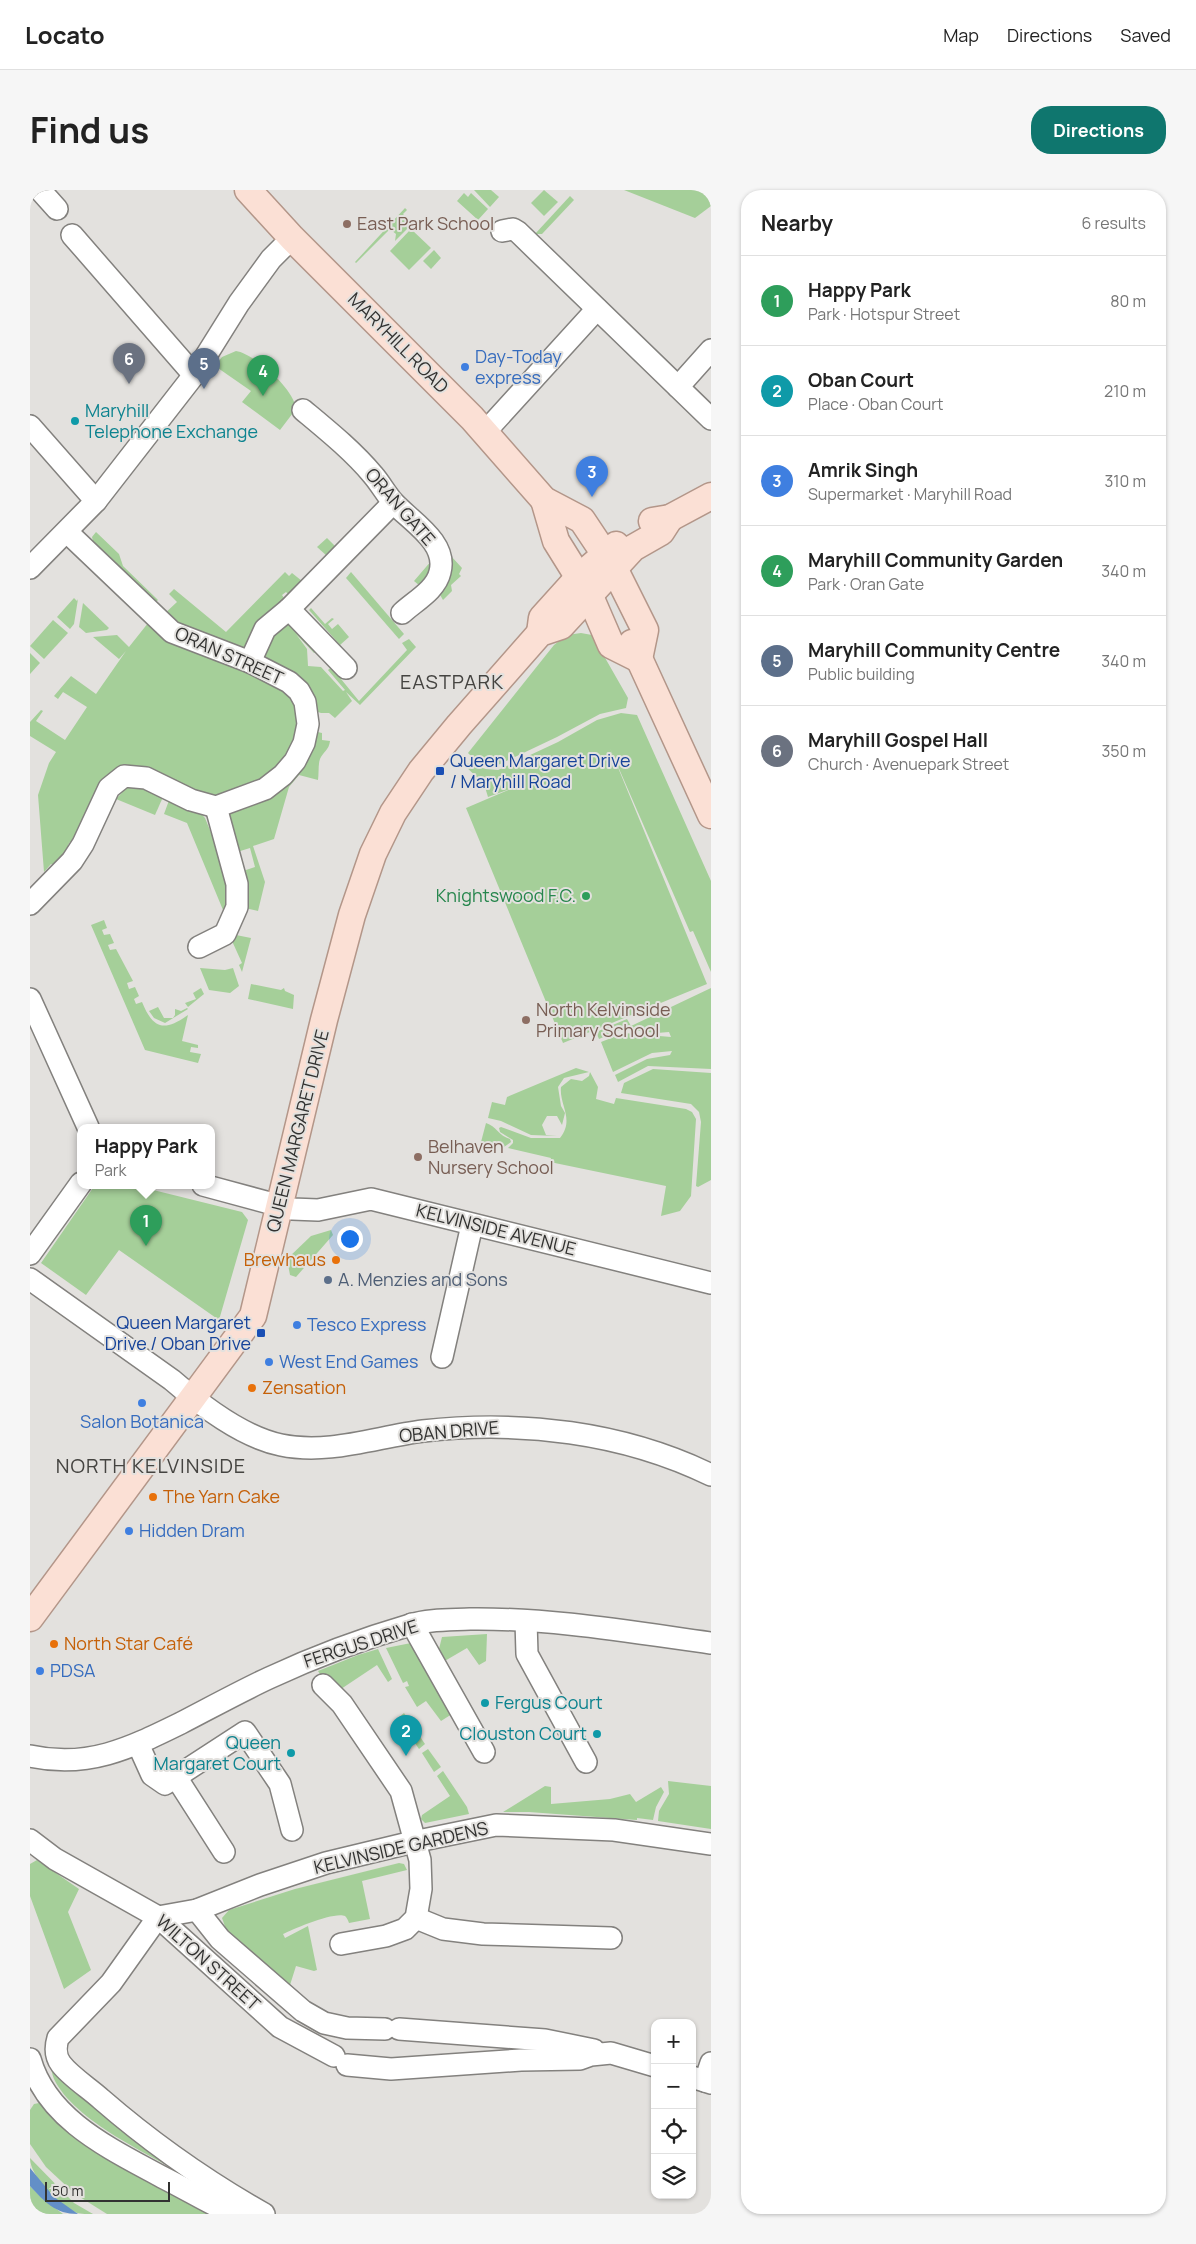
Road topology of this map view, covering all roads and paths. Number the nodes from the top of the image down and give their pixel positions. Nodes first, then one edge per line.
1 (40, 190) edge
2 (248, 190) edge
3 (57, 209) dead end
4 (502, 231) dead end
5 (72, 235) dead end
6 (292, 238) junction
7 (597, 309) junction
8 (711, 350) edge
9 (194, 375) junction
10 (678, 387) junction
11 (303, 410) dead end
12 (708, 410) edge
13 (30, 426) edge
14 (485, 432) junction
15 (711, 496) edge
16 (96, 501) junction
17 (394, 502) junction
18 (67, 532) junction
19 (30, 568) edge
20 (597, 574) junction
21 (289, 609) junction
22 (402, 613) dead end
23 (639, 659) junction
24 (250, 662) junction
25 (346, 668) dead end
26 (216, 807) junction
27 (711, 815) edge
28 (30, 904) edge
29 (199, 947) dead end
30 (30, 999) edge
31 (87, 1124) edge
32 (215, 1188) edge
33 (77, 1189) edge
34 (280, 1205) junction
35 (472, 1225) junction
36 (30, 1254) edge
37 (30, 1279) edge
38 (711, 1283) edge
39 (442, 1357) dead end
40 (193, 1398) junction
41 (711, 1475) edge
42 (30, 1618) edge
43 (526, 1621) junction
44 (412, 1624) junction
45 (711, 1643) edge
46 (323, 1684) dead end
47 (138, 1744) junction
48 (484, 1752) dead end
49 (30, 1756) edge
50 (586, 1762) dead end
51 (176, 1776) junction
52 (292, 1830) dead end
53 (30, 1840) edge
54 (413, 1842) junction
55 (711, 1844) edge
56 (224, 1852) dead end
57 (197, 1910) junction
58 (158, 1917) junction
59 (416, 1918) junction
60 (611, 1938) dead end
61 (341, 1944) dead end
62 (611, 2053) junction
63 (651, 2065) edge
64 (32, 2066) edge
65 (233, 2214) edge
66 (264, 2214) edge

1 - 3 street
2 - 6 main road, MARYHILL ROAD
4 - 7 street
5 - 9 street
6 - 9 street
6 - 14 main road, MARYHILL ROAD
7 - 10 street
7 - 14 street
8 - 10 street
9 - 16 street
10 - 12 street
11 - 17 street, ORAN GATE
13 - 16 street
14 - 20 main road, MARYHILL ROAD
15 - 20 main road, QUEEN MARGARET DRIVE
16 - 18 street
17 - 21 street
17 - 22 street, ORAN GATE
18 - 19 street
18 - 24 street, ORAN STREET
20 - 23 main road, MARYHILL ROAD
20 - 23 main road, MARYHILL ROAD
20 - 34 main road, QUEEN MARGARET DRIVE
21 - 24 street
21 - 25 street
23 - 27 main road
24 - 26 street, ORAN STREET
26 - 28 street
26 - 29 street
30 - 31 street
32 - 34 street, KELVINSIDE AVENUE
33 - 36 street
34 - 35 street, KELVINSIDE AVENUE
34 - 40 main road, QUEEN MARGARET DRIVE
35 - 38 street, KELVINSIDE AVENUE
35 - 39 street
37 - 40 street, OBAN DRIVE
40 - 41 street, OBAN DRIVE
40 - 42 main road, QUEEN MARGARET DRIVE
43 - 44 street, FERGUS DRIVE
43 - 45 street, FERGUS DRIVE
43 - 50 street
44 - 47 street, FERGUS DRIVE
44 - 48 street
46 - 54 street
47 - 49 street, FERGUS DRIVE
47 - 51 street
51 - 52 street
51 - 56 street
53 - 58 street, WILTON STREET
54 - 55 street, KELVINSIDE GARDENS
54 - 57 street, KELVINSIDE GARDENS
54 - 59 street
57 - 58 street, KELVINSIDE GARDENS
57 - 62 street, WILTON STREET
58 - 62 street, WILTON STREET
58 - 66 street
59 - 60 street
59 - 61 street
62 - 63 street, WILTON STREET
64 - 65 street

